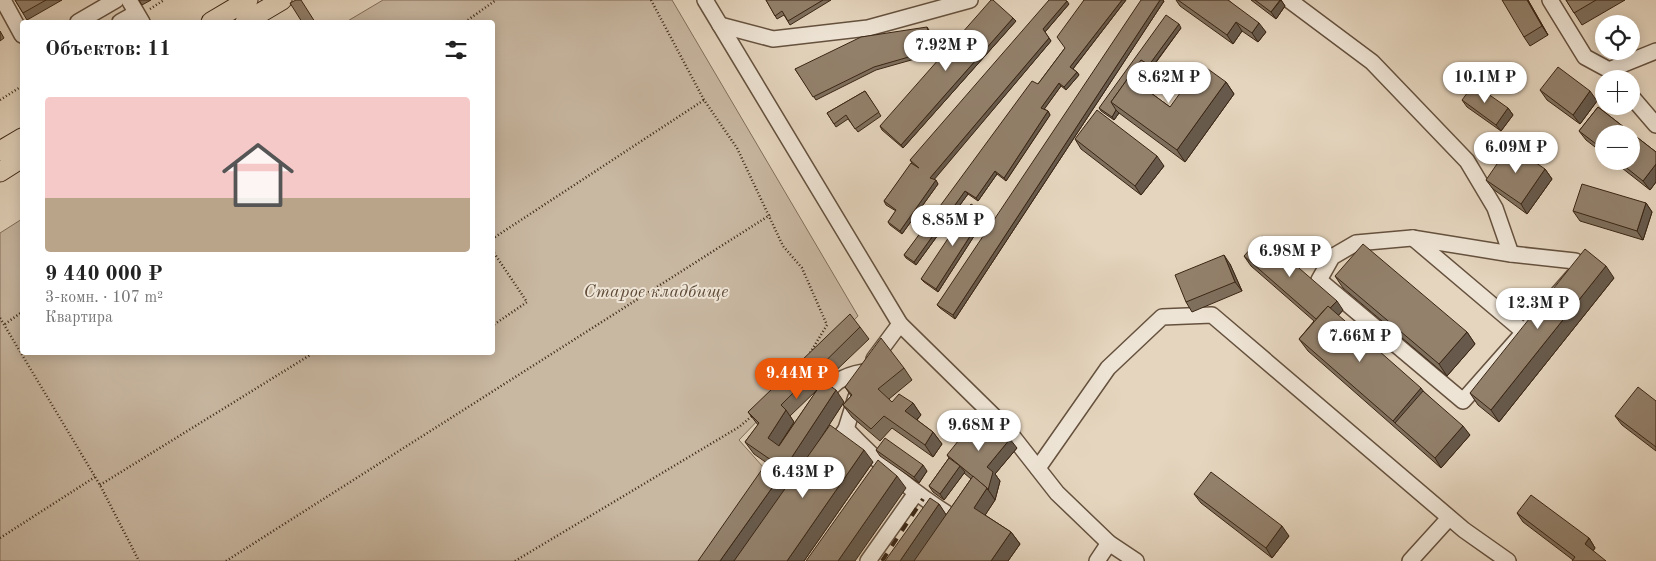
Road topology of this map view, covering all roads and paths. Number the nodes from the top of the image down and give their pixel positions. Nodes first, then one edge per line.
1 (116, 0) edge
2 (248, 0) edge
3 (282, 0) edge
4 (496, 0) edge
5 (651, 0) edge
6 (705, 0) edge
7 (970, 0) edge
8 (1289, 0) edge
9 (1550, 0) edge
10 (4, 2) dead end
11 (136, 12) edge
12 (81, 20) edge
13 (123, 20) edge
14 (214, 20) edge
15 (248, 20) edge
16 (468, 20) edge
17 (720, 25) junction
18 (20, 31) edge
19 (1656, 51) edge
20 (1606, 70) edge
21 (1620, 70) edge
22 (20, 87) edge
23 (0, 100) edge
24 (704, 100) junction
25 (1640, 106) edge
26 (1656, 125) edge
27 (20, 139) edge
28 (0, 151) edge
29 (20, 159) edge
30 (0, 172) edge
31 (770, 215) junction
32 (495, 237) edge
33 (1412, 238) junction
34 (495, 254) edge
35 (1511, 254) junction
36 (20, 313) edge
37 (0, 318) edge
38 (4, 324) junction
39 (495, 324) edge
40 (900, 324) junction
41 (1524, 332) junction
42 (20, 351) edge
43 (23, 355) edge
44 (310, 355) edge
45 (807, 358) edge
46 (864, 372) junction
47 (758, 411) edge
48 (813, 411) edge
49 (846, 429) junction
50 (824, 460) edge
51 (1038, 468) junction
52 (96, 477) junction
53 (100, 485) junction
54 (916, 493) junction
55 (1449, 518) junction
56 (0, 538) edge
57 (1109, 543) junction
58 (139, 561) edge
59 (226, 561) edge
60 (515, 561) edge
61 (868, 561) edge
62 (924, 561) edge
63 (1097, 561) edge
64 (1136, 561) edge
65 (1410, 561) edge
66 (1508, 561) edge

1 - 12 lane
2 - 14 main road
3 - 15 main road
4 - 16 path
5 - 24 path
6 - 17 lane
7 - 17 lane
8 - 35 lane
9 - 20 lane
10 - 18 lane
11 - 13 lane
17 - 40 lane
19 - 21 lane
22 - 23 path
24 - 31 path
24 - 32 path
25 - 26 lane
27 - 28 main road
29 - 30 main road
31 - 45 path
31 - 59 path
33 - 35 lane
33 - 41 lane
33 - 41 lane
34 - 39 path
35 - 41 lane
36 - 38 path
37 - 38 path
38 - 42 path
40 - 46 lane
40 - 51 lane
43 - 52 path
44 - 53 path
46 - 48 lane
46 - 49 lane
47 - 60 path
49 - 50 lane
49 - 54 lane
51 - 55 lane
51 - 57 lane
52 - 53 path
52 - 56 path
53 - 58 path
54 - 61 lane
54 - 62 lane
55 - 65 lane
55 - 66 lane
57 - 63 lane
57 - 64 lane

